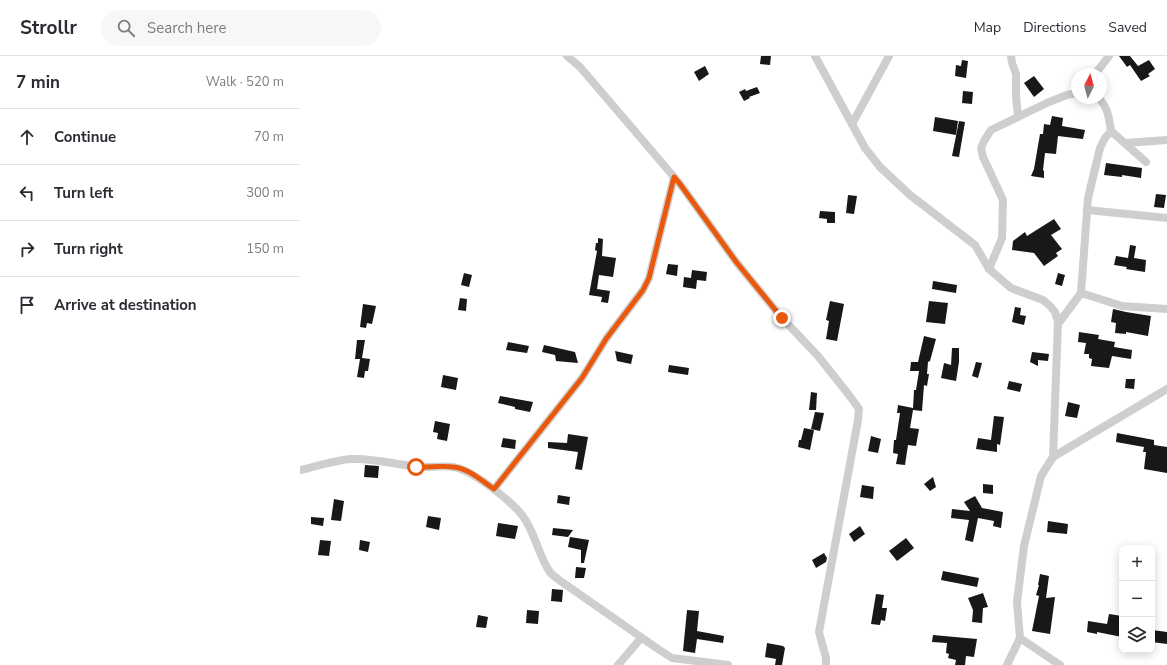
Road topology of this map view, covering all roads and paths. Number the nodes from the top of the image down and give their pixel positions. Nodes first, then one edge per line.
1 (567, 56) edge
2 (815, 56) edge
3 (889, 56) edge
4 (1011, 56) edge
5 (1109, 56) edge
6 (1100, 68) edge
7 (1071, 94) edge
8 (1105, 104) edge
9 (1018, 117) junction
10 (852, 124) junction
11 (1111, 131) junction
12 (1167, 140) edge
13 (1126, 143) junction
14 (1146, 162) dead end
15 (674, 177) junction
16 (1087, 210) junction
17 (1167, 218) edge
18 (989, 269) junction
19 (1080, 293) junction
20 (1167, 309) edge
21 (1058, 324) junction
22 (1167, 389) edge
23 (1054, 456) junction
24 (300, 470) edge
25 (494, 489) junction
26 (641, 638) junction
27 (1020, 638) junction
28 (672, 658) junction
29 (618, 665) edge
30 (679, 665) edge
31 (728, 665) edge
32 (826, 665) edge
33 (1008, 665) edge
34 (1060, 665) edge

1 - 15 street
2 - 10 street
3 - 10 street
4 - 9 street
5 - 6 street
7 - 9 street
8 - 11 street
9 - 18 street
10 - 18 street
11 - 13 street
11 - 16 street
12 - 13 street
13 - 14 street
15 - 25 street
15 - 32 street
16 - 17 street
16 - 19 street
18 - 21 street
19 - 20 street
19 - 21 street
21 - 23 street
22 - 23 street
23 - 27 street
24 - 25 street
25 - 26 street
26 - 28 street
26 - 29 street
27 - 33 street
27 - 34 street
28 - 30 street
28 - 31 street

